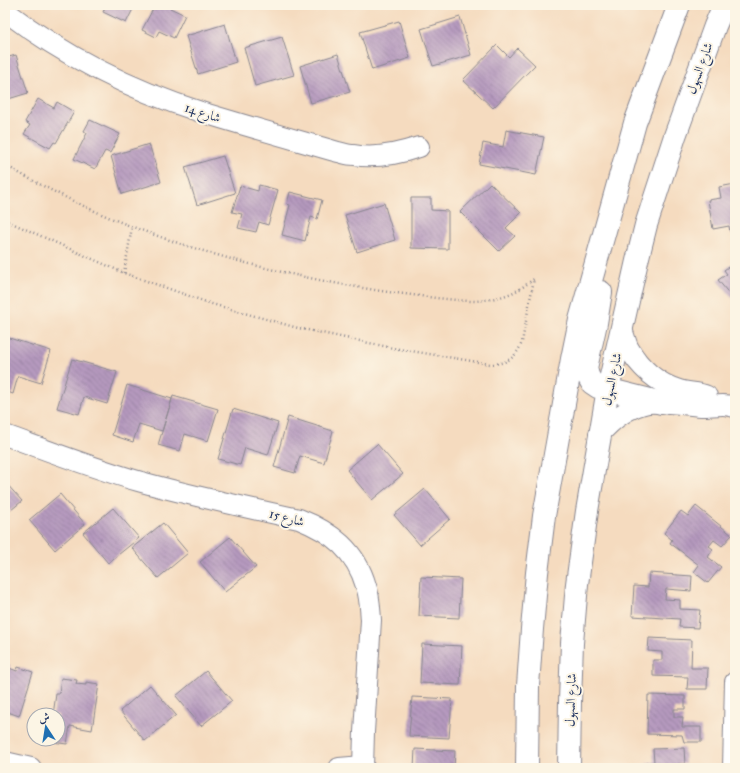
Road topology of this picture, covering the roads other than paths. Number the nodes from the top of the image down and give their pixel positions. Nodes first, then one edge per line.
1 (679, 5) edge
2 (724, 5) edge
3 (5, 11) edge
4 (419, 147) dead end
5 (608, 219) junction
6 (622, 329) junction
7 (608, 390) junction
8 (662, 403) junction
9 (729, 406) edge
10 (5, 435) edge
11 (599, 435) junction
12 (735, 682) edge
13 (5, 762) edge
14 (363, 767) edge
15 (31, 768) edge
16 (339, 768) edge
17 (527, 768) edge
18 (569, 768) edge
19 (733, 768) edge

1 - 5 main road
2 - 6 main road, شارع السهول
3 - 4 street, شارع 14
5 - 7 main road
5 - 17 main road
6 - 7 main road, شارع السهول
6 - 9 street
7 - 8 main road
7 - 11 main road, شارع السهول
8 - 9 street
8 - 11 street
10 - 14 street, شارع 15
11 - 18 main road, شارع السهول
12 - 19 street
13 - 15 street
14 - 16 street

